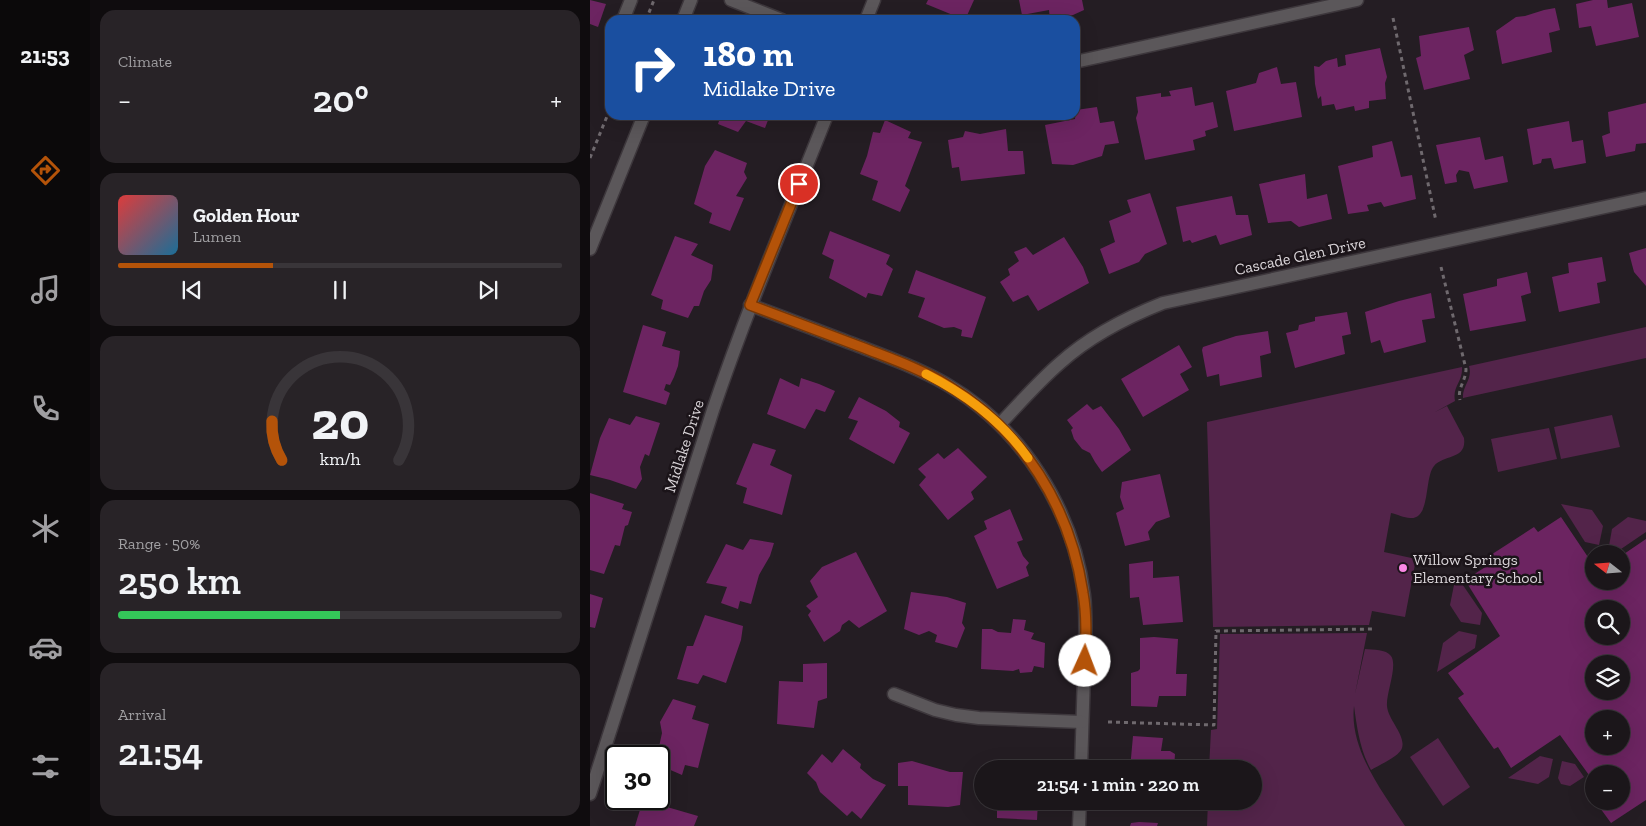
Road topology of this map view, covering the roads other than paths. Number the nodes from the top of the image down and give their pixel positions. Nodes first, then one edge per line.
1 (631, 0) edge
2 (691, 0) edge
3 (732, 0) edge
4 (874, 0) edge
5 (1357, 0) edge
6 (625, 15) edge
7 (685, 15) edge
8 (770, 15) edge
9 (868, 15) edge
10 (1080, 61) edge
11 (642, 120) edge
12 (825, 120) edge
13 (1646, 198) edge
14 (591, 245) edge
15 (750, 305) junction
16 (1000, 424) junction
17 (894, 694) dead end
18 (1082, 722) junction
19 (1081, 760) edge
20 (590, 794) edge
21 (1080, 810) edge
22 (1079, 826) edge

1 - 6 street
2 - 7 street
3 - 8 street
4 - 9 street
5 - 10 street
11 - 14 street
12 - 15 street, Midlake Drive
13 - 16 street, Cascade Glen Drive
15 - 16 street
15 - 20 street, Midlake Drive
16 - 18 street
17 - 18 street
18 - 19 street
21 - 22 street

